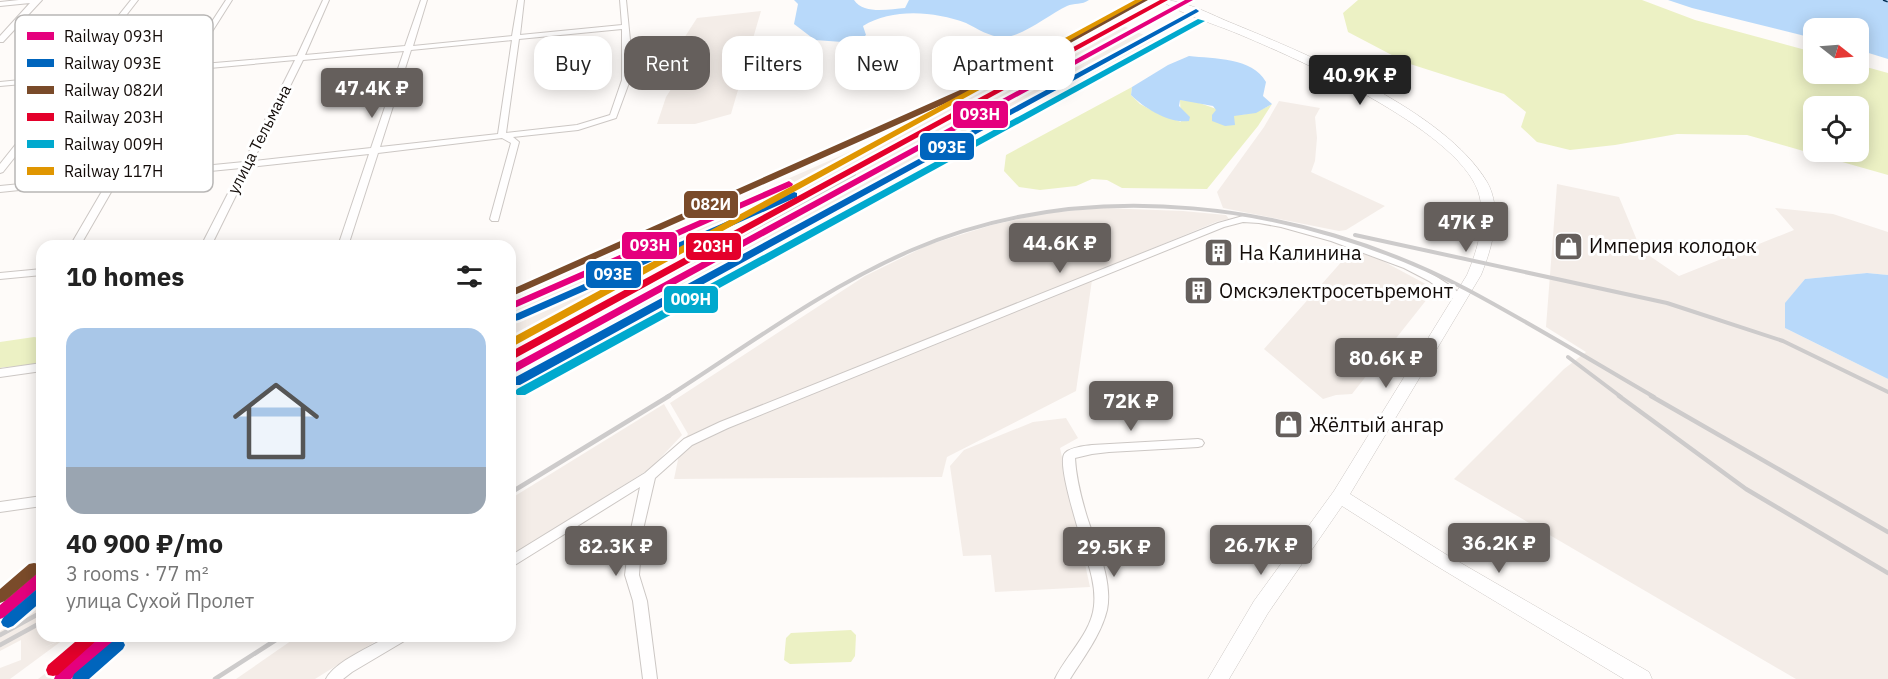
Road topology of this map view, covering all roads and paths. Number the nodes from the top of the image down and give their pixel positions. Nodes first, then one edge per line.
1 (38, 0) edge
2 (135, 0) edge
3 (229, 0) edge
4 (326, 0) edge
5 (424, 0) edge
6 (521, 0) edge
7 (623, 0) edge
8 (1166, 0) edge
9 (0, 4) edge
10 (24, 15) edge
11 (123, 15) edge
12 (15, 24) edge
13 (213, 24) edge
14 (624, 27) junction
15 (515, 37) junction
16 (0, 40) edge
17 (410, 48) junction
18 (301, 56) junction
19 (213, 65) edge
20 (15, 83) edge
21 (0, 84) edge
22 (502, 135) junction
23 (15, 151) edge
24 (375, 152) junction
25 (246, 164) junction
26 (213, 167) edge
27 (0, 170) edge
28 (15, 187) edge
29 (0, 189) edge
30 (106, 192) edge
31 (495, 219) dead end
32 (78, 240) edge
33 (209, 240) edge
34 (346, 240) edge
35 (36, 273) edge
36 (0, 276) edge
37 (1460, 299) junction
38 (36, 369) edge
39 (0, 373) edge
40 (1198, 444) dead end
41 (649, 476) junction
42 (1340, 496) junction
43 (36, 502) edge
44 (0, 507) edge
45 (516, 559) edge
46 (391, 642) edge
47 (333, 679) edge
48 (650, 679) edge
49 (1062, 679) edge
50 (1218, 679) edge
51 (1642, 679) edge

1 - 9 street
1 - 10 street
2 - 11 street
3 - 13 street
4 - 18 street, улица Тельмана
5 - 17 street
6 - 15 street
7 - 14 street
8 - 37 main road
12 - 16 street
14 - 15 street
14 - 22 street
15 - 17 street
15 - 22 street
17 - 18 street
17 - 24 street
18 - 19 street
18 - 25 street, улица Тельмана
20 - 21 street
22 - 24 street
22 - 31 street
23 - 27 street
24 - 25 street
24 - 34 street
25 - 26 street
25 - 33 street, улица Тельмана
28 - 29 street
30 - 32 street
35 - 36 street
37 - 41 street
37 - 42 main road
38 - 39 street
40 - 49 street
41 - 45 street
41 - 48 street
42 - 50 main road
42 - 51 main road
43 - 44 street
46 - 47 street

